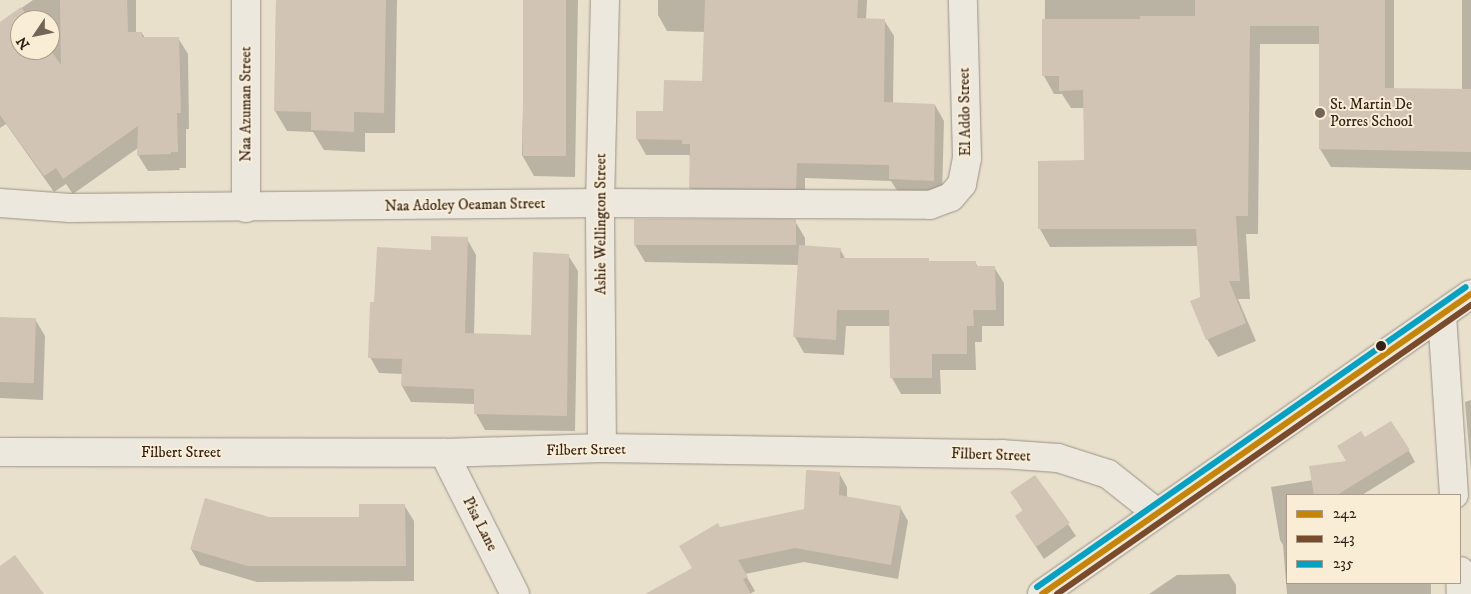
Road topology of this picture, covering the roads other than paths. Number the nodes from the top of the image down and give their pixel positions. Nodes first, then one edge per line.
1 (246, 0) edge
2 (605, 0) edge
3 (963, 0) edge
4 (0, 203) edge
5 (600, 204) junction
6 (930, 205) joint
7 (246, 208) junction
8 (1471, 294) edge
9 (1442, 315) junction
10 (602, 448) junction
11 (0, 452) edge
12 (444, 453) junction
13 (1454, 494) edge
14 (1156, 512) junction
15 (515, 594) edge
16 (1042, 594) edge

1 - 7 street, Naa Azuman Street
2 - 5 street, Ashie Wellington Street
3 - 6 street, El Addo Street
4 - 7 street, Naa Adoley Oeaman Street
5 - 6 street, Naa Adoley Oeaman Street
5 - 7 street, Naa Adoley Oeaman Street
5 - 10 street, Ashie Wellington Street
8 - 9 street
9 - 13 street
9 - 14 street
10 - 12 street, Filbert Street
10 - 14 street, Filbert Street
11 - 12 street, Filbert Street
12 - 15 street, Pisa Lane
14 - 16 street

